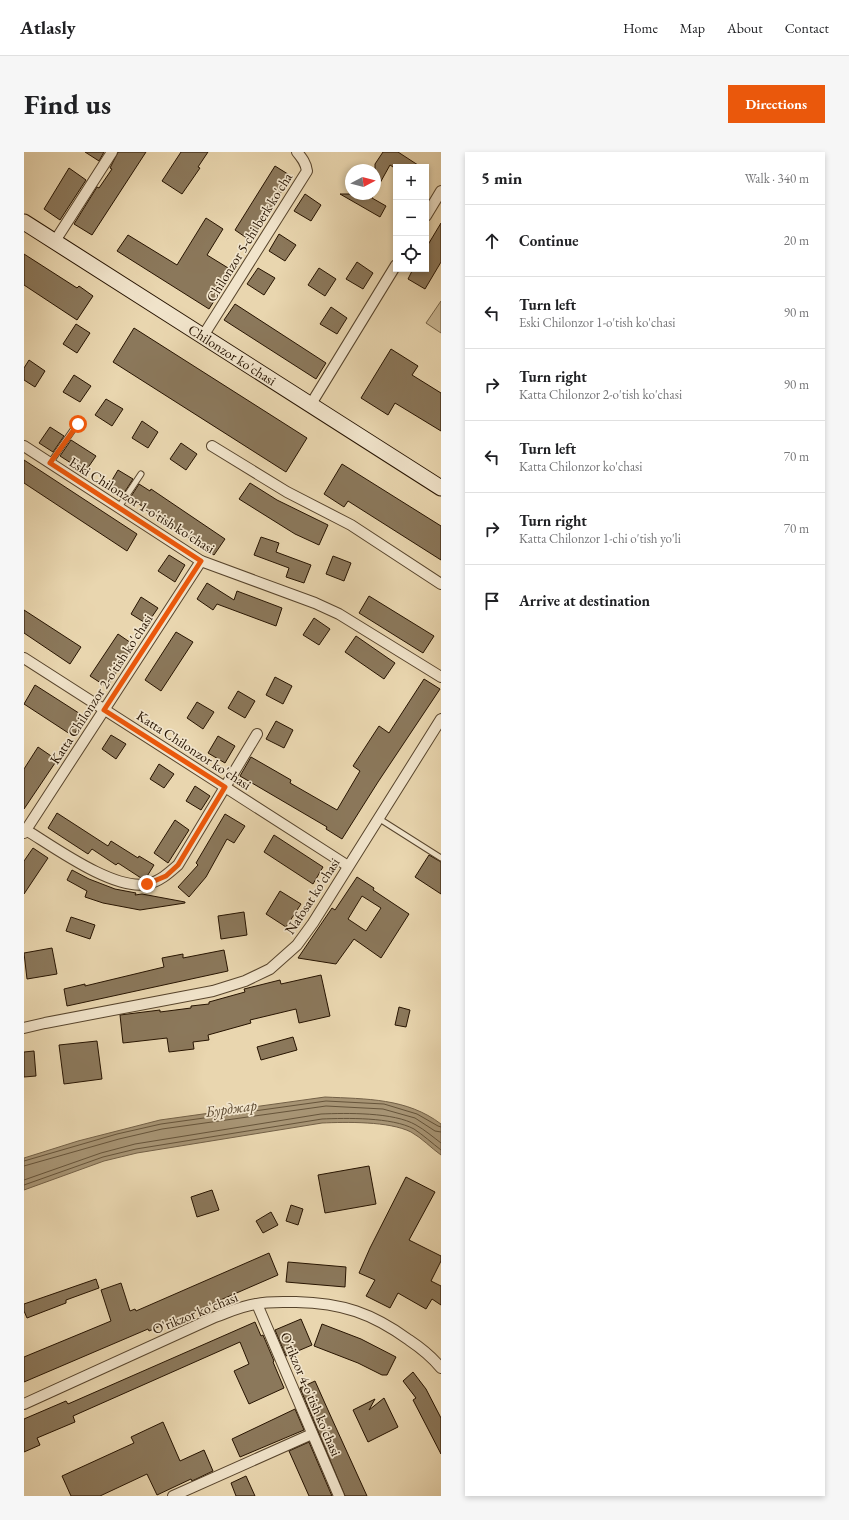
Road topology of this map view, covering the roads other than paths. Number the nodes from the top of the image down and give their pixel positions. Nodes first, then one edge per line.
1 (112, 152) edge
2 (297, 152) edge
3 (441, 191) edge
4 (429, 211) edge
5 (24, 222) edge
6 (55, 241) junction
7 (393, 270) edge
8 (203, 336) junction
9 (311, 404) junction
10 (78, 424) dead end
11 (24, 446) edge
12 (212, 446) dead end
13 (50, 463) junction
14 (141, 474) dead end
15 (441, 488) edge
16 (119, 507) junction
17 (201, 561) junction
18 (441, 584) edge
19 (24, 658) edge
20 (441, 678) edge
21 (104, 710) junction
22 (441, 719) edge
23 (257, 734) dead end
24 (225, 787) junction
25 (378, 818) junction
26 (25, 831) edge
27 (441, 858) edge
28 (348, 866) junction
29 (24, 1028) edge
30 (257, 1304) junction
31 (441, 1368) edge
32 (24, 1404) edge
33 (312, 1434) junction
34 (173, 1496) edge
35 (339, 1496) edge

1 - 6 street
2 - 8 street, Chilonzor 5-chi berk ko'cha
3 - 4 street
5 - 6 main road, Chilonzor ko'chasi
6 - 8 main road, Chilonzor ko'chasi
7 - 9 street
8 - 9 main road, Chilonzor ko'chasi
9 - 15 main road, Chilonzor ko'chasi
10 - 13 lane
11 - 13 street, Eski Chilonzor 1-o'tish ko'chasi
12 - 18 street
13 - 16 street, Eski Chilonzor 1-o'tish ko'chasi
14 - 16 lane
16 - 17 street, Eski Chilonzor 1-o'tish ko'chasi
17 - 20 street, Eski Chilonzor 1-o'tish ko'chasi
17 - 21 street, Katta Chilonzor 2-o'tish ko'chasi
19 - 21 street, Katta Chilonzor ko'chasi
21 - 24 street, Katta Chilonzor ko'chasi
21 - 26 street, Katta Chilonzor 2-o'tish ko'chasi
22 - 25 street, Nafosat ko'chasi
23 - 24 street
24 - 26 street
24 - 28 street, Katta Chilonzor ko'chasi
25 - 27 lane
25 - 28 street, Nafosat ko'chasi
28 - 29 street, Nafosat ko'chasi
30 - 31 street, O'rikzor ko'chasi
30 - 32 street, O'rikzor ko'chasi
30 - 33 street, O'rikzor 4-o'tish ko'chasi
33 - 34 street
33 - 35 street, O'rikzor 4-o'tish ko'chasi

